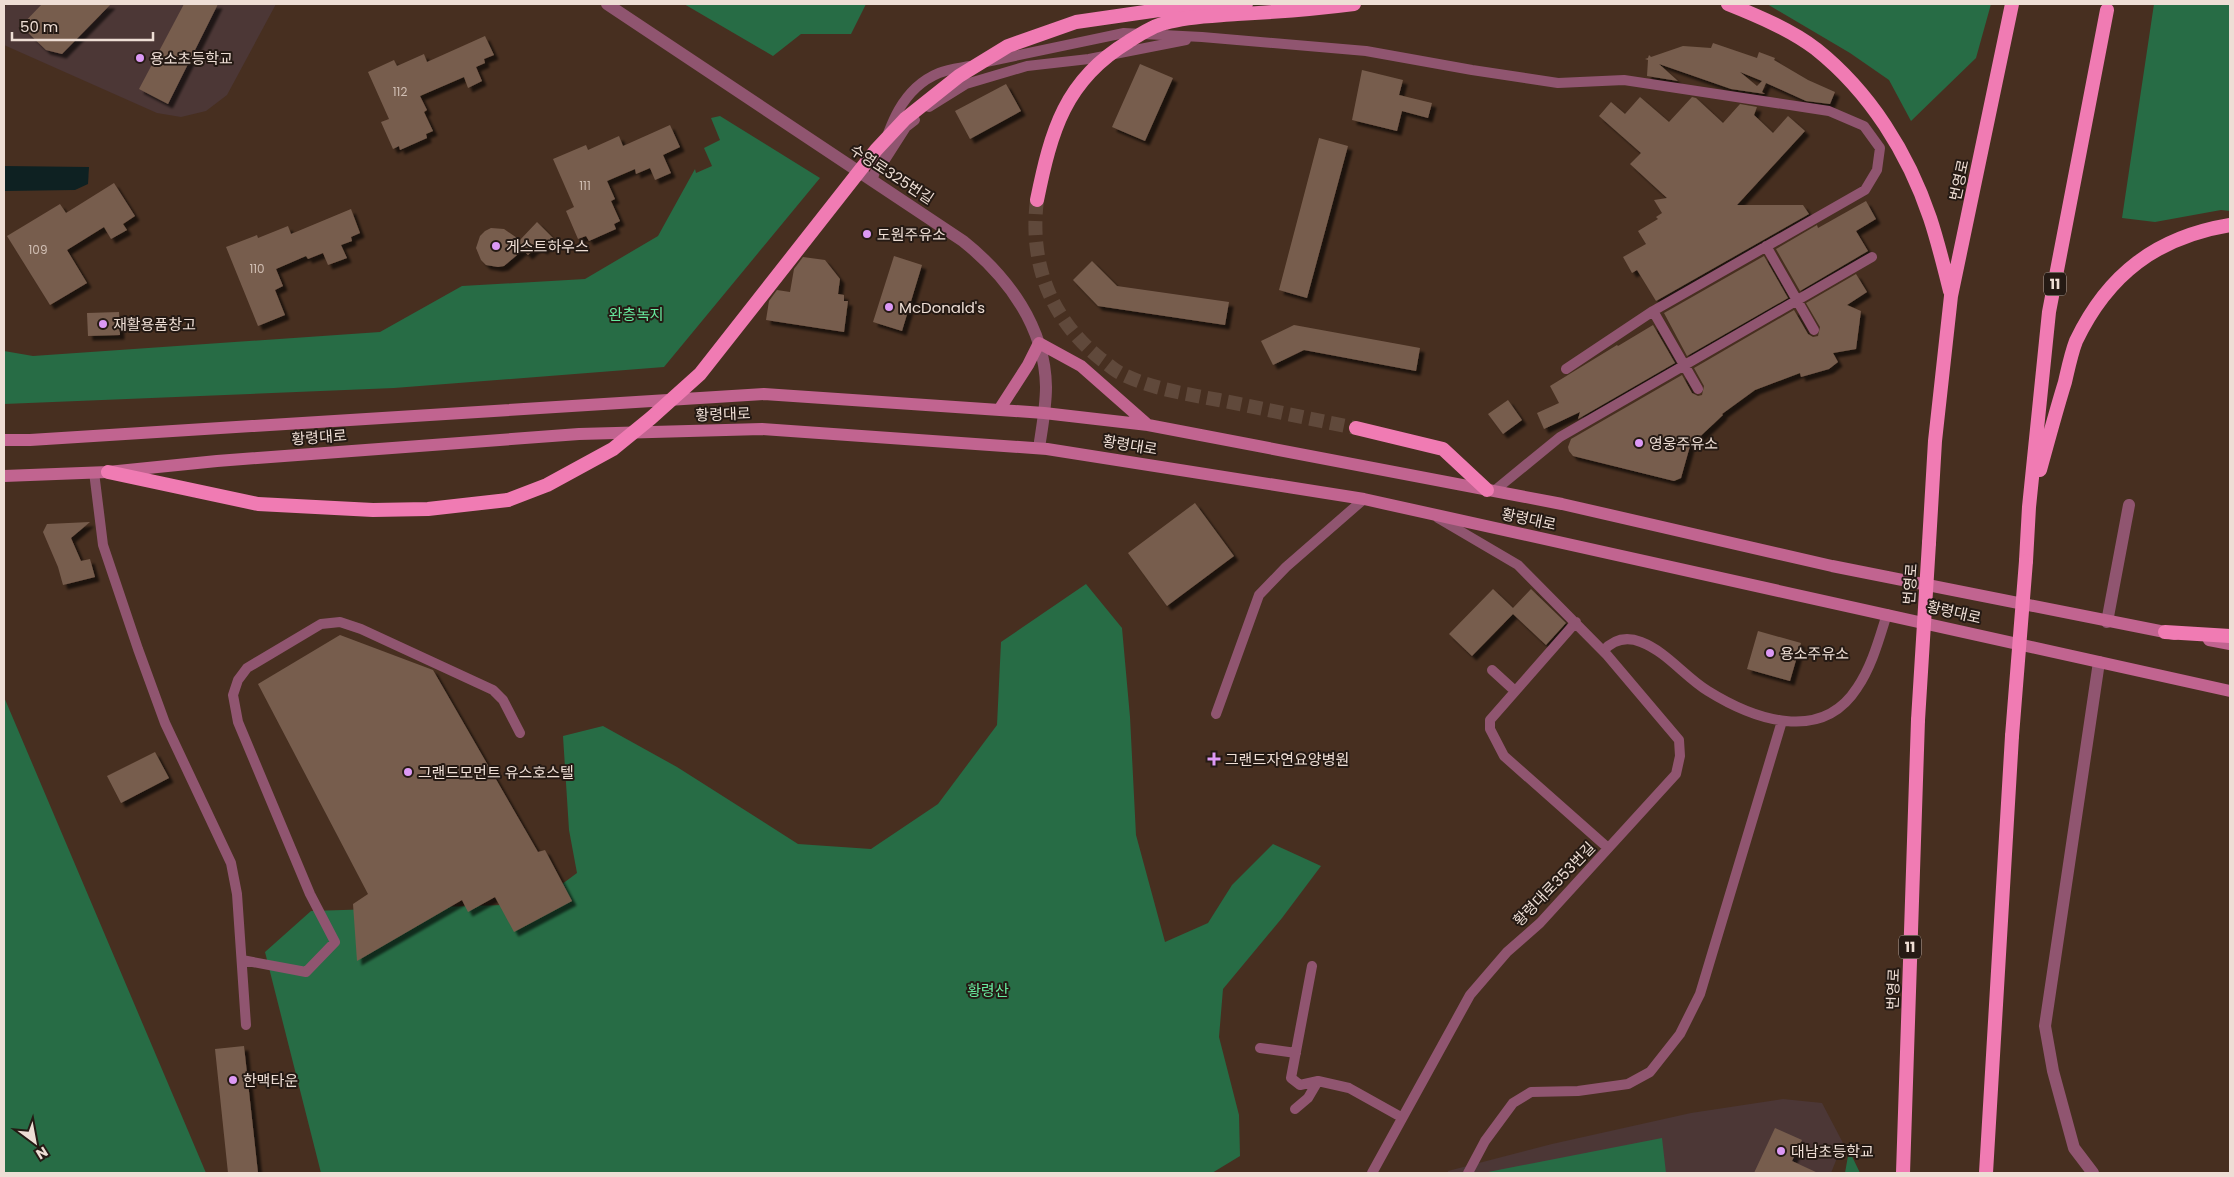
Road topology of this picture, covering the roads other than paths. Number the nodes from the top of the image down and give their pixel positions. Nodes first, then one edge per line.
1 (607, 4) edge
2 (1246, 4) edge
3 (1354, 4) edge
4 (1728, 4) edge
5 (2012, 4) edge
6 (2107, 10) dead end
7 (1202, 37) junction
8 (872, 181) junction
9 (1037, 200) tunnel mouth
10 (2230, 225) edge
11 (1766, 246) junction
12 (1872, 256) dead end
13 (1951, 296) junction
14 (1796, 300) junction
15 (1653, 311) junction
16 (1814, 330) dead end
17 (1039, 343) junction
18 (1684, 365) junction
19 (1566, 369) dead end
20 (1698, 389) dead end
21 (999, 410) junction
22 (1044, 412) junction
23 (1148, 425) junction
24 (1356, 428) tunnel mouth
25 (4, 440) edge
26 (1039, 448) junction
27 (94, 472) junction
28 (108, 472) junction
29 (4, 476) edge
30 (1490, 490) junction
31 (1364, 499) junction
32 (2130, 505) dead end
33 (2029, 507) junction
34 (1431, 514) junction
35 (1887, 614) junction
36 (1576, 622) junction
37 (2107, 622) junction
38 (2165, 632) junction
39 (2230, 636) edge
40 (2230, 644) edge
41 (1603, 651) junction
42 (2099, 662) junction
43 (1492, 670) dead end
44 (2206, 685) junction
45 (1515, 691) junction
46 (2230, 691) edge
47 (2230, 697) edge
48 (1216, 714) dead end
49 (1782, 721) junction
50 (520, 733) dead end
51 (1608, 848) junction
52 (242, 960) junction
53 (1312, 966) dead end
54 (246, 1025) dead end
55 (1260, 1048) dead end
56 (1296, 1053) junction
57 (1318, 1081) junction
58 (1295, 1109) dead end
59 (1401, 1117) junction
60 (1372, 1173) edge
61 (1468, 1173) edge
62 (1903, 1173) edge
63 (1986, 1173) edge
64 (2093, 1173) edge

1 - 8 street, 수영로325번길
2 - 28 highway, bridge
3 - 9 highway, bridge
4 - 13 highway
5 - 13 highway, 번영로 / 11
6 - 33 highway, 11
7 - 8 lane
7 - 8 lane
7 - 11 lane
8 - 17 street, 수영로325번길
10 - 33 highway
11 - 14 lane
11 - 15 lane
12 - 14 lane
13 - 62 highway, 번영로 / 11, bridge
14 - 16 lane
14 - 18 lane
15 - 18 lane
15 - 19 lane
17 - 21 main road
17 - 22 street, 수영로325번길
17 - 23 main road
18 - 20 lane
18 - 30 lane
21 - 22 main road, 황령대로
21 - 25 main road, 황령대로
22 - 23 main road, 황령대로
22 - 26 street, 수영로325번길
23 - 30 main road, 황령대로
24 - 30 highway
26 - 28 main road, 황령대로
26 - 31 main road, 황령대로
27 - 28 main road, 황령대로
27 - 29 main road, 황령대로
27 - 52 lane
30 - 37 main road, 황령대로
31 - 34 main road, 황령대로
31 - 48 lane
32 - 37 street
33 - 63 highway, 11, bridge
34 - 35 main road, 황령대로
34 - 36 lane
35 - 42 main road, 황령대로
35 - 49 lane
36 - 41 lane
36 - 45 lane, 황령대로353번길
37 - 38 main road, 황령대로
38 - 39 highway
38 - 40 main road, 황령대로
41 - 49 lane
41 - 51 lane
42 - 44 main road, 황령대로
42 - 64 street
43 - 45 lane
44 - 46 main road, 황령대로
44 - 47 main road
45 - 51 lane, 황령대로353번길
49 - 61 lane
50 - 52 lane
51 - 59 lane, 황령대로353번길
52 - 54 lane
53 - 56 lane
55 - 56 lane
56 - 57 lane
57 - 58 lane
57 - 59 lane
59 - 60 lane, 황령대로353번길

